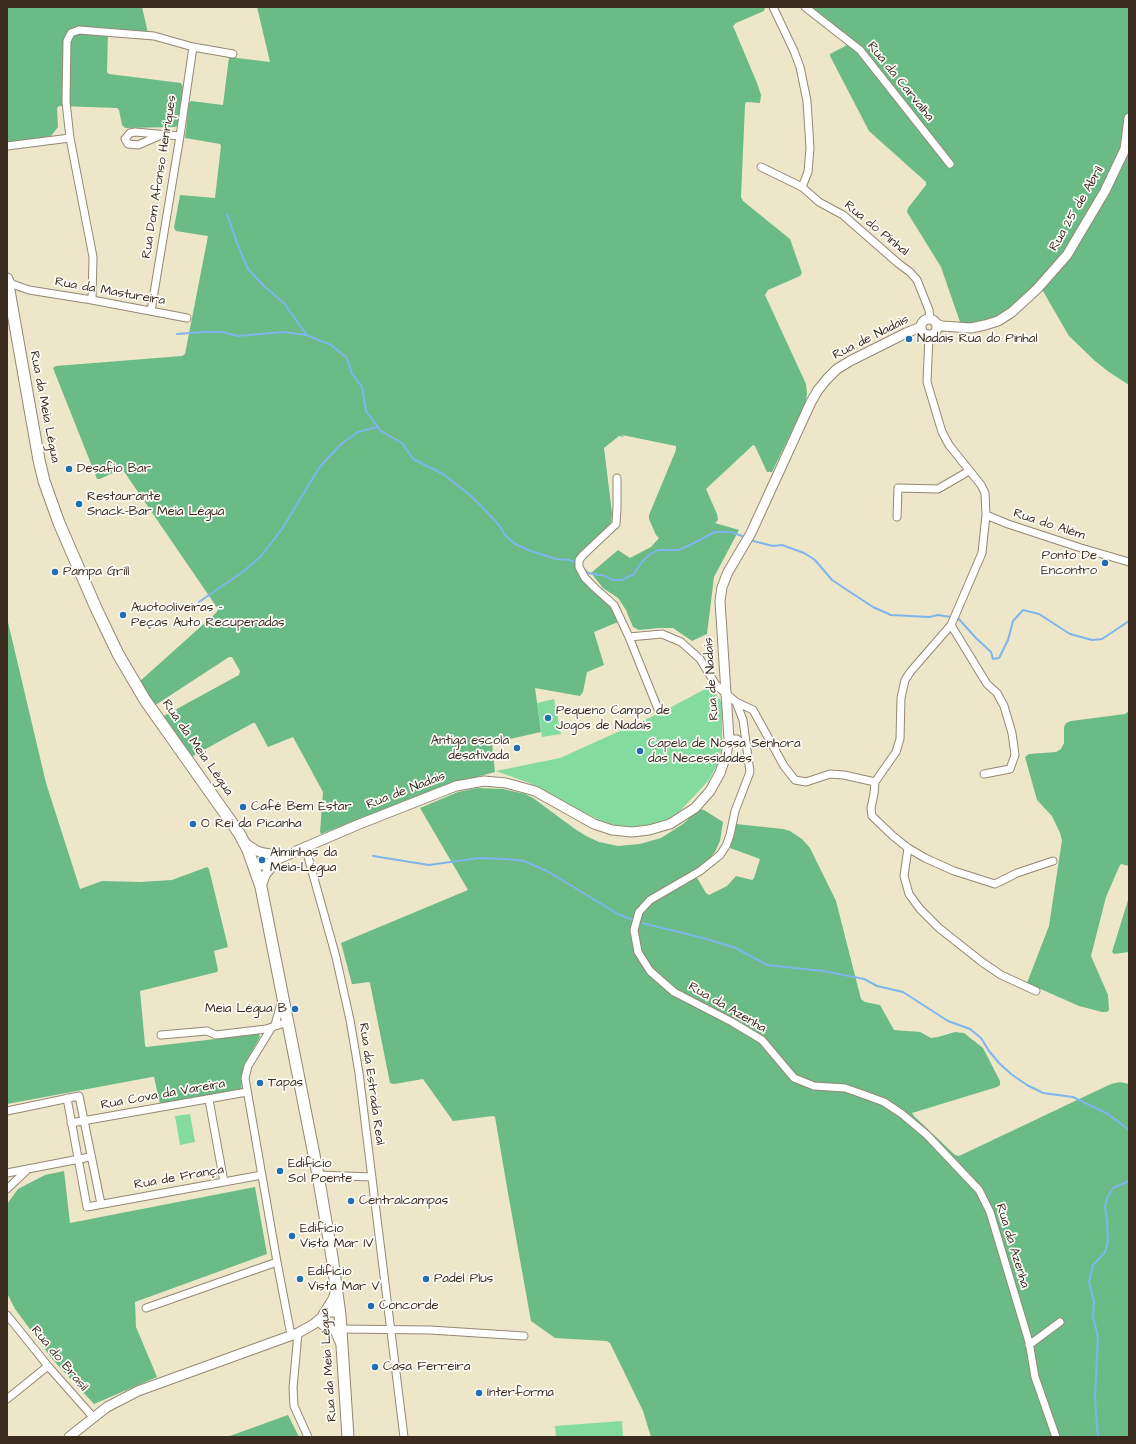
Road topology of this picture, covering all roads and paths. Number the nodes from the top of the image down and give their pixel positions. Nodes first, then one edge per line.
1 (773, 7) edge
2 (805, 7) edge
3 (193, 47) junction
4 (233, 54) dead end
5 (1129, 118) edge
6 (161, 135) dead end
7 (180, 136) junction
8 (70, 138) junction
9 (7, 146) edge
10 (950, 164) dead end
11 (761, 167) dead end
12 (802, 187) junction
13 (7, 278) edge
14 (12, 291) edge
15 (92, 300) junction
16 (151, 311) junction
17 (187, 318) dead end
18 (933, 322) junction
19 (921, 327) junction
20 (929, 335) junction
21 (969, 471) junction
22 (617, 478) dead end
23 (986, 515) junction
24 (897, 517) dead end
25 (1129, 562) edge
26 (951, 625) junction
27 (629, 637) junction
28 (726, 695) junction
29 (736, 702) junction
30 (658, 709) dead end
31 (729, 739) junction
32 (747, 746) junction
33 (984, 774) dead end
34 (874, 782) junction
35 (245, 843) junction
36 (305, 846) junction
37 (908, 848) junction
38 (274, 858) junction
39 (252, 861) junction
40 (1053, 861) dead end
41 (262, 887) junction
42 (1036, 991) dead end
43 (284, 997) junction
44 (288, 1019) junction
45 (274, 1023) junction
46 (161, 1035) dead end
47 (291, 1037) junction
48 (247, 1092) junction
49 (67, 1098) junction
50 (209, 1100) junction
51 (7, 1111) edge
52 (84, 1121) junction
53 (71, 1124) junction
54 (90, 1157) junction
55 (78, 1159) junction
56 (28, 1169) junction
57 (7, 1173) edge
58 (262, 1175) junction
59 (318, 1175) junction
60 (372, 1177) junction
61 (224, 1182) junction
62 (7, 1189) edge
63 (101, 1204) junction
64 (277, 1262) junction
65 (336, 1289) junction
66 (146, 1308) dead end
67 (7, 1315) edge
68 (323, 1315) junction
69 (340, 1315) junction
70 (1060, 1322) dead end
71 (391, 1329) junction
72 (338, 1330) junction
73 (294, 1334) junction
74 (524, 1336) dead end
75 (1029, 1345) junction
76 (48, 1366) junction
77 (7, 1399) edge
78 (93, 1417) junction
79 (69, 1437) edge
80 (308, 1437) edge
81 (348, 1437) edge
82 (404, 1437) edge
83 (1056, 1437) edge

1 - 12 street
2 - 10 street, Rua da Carvalha
3 - 4 street
3 - 7 street, Rua Dom Afonso Henriques
3 - 8 street
5 - 18 street, Rua 25 de Abril
6 - 7 street
7 - 16 street, Rua Dom Afonso Henriques
8 - 9 street
8 - 15 street
11 - 12 street, Rua do Pinhal
12 - 18 street, Rua do Pinhal
13 - 14 main road, Rua da Meia Légua
14 - 15 street, Rua da Mastureira
14 - 35 main road, Rua da Meia Légua
15 - 16 street, Rua da Mastureira
16 - 17 street, Rua da Mastureira
18 - 19 street
18 - 20 street
19 - 20 street
19 - 28 street, Rua de Nadais
20 - 21 street
21 - 23 street
21 - 24 street
22 - 27 street
23 - 25 street, Rua do Além
23 - 26 street
26 - 33 street
26 - 34 street
27 - 28 street
27 - 30 street
28 - 29 street
28 - 31 street, Rua de Nadais
29 - 32 street, Rua da Azenha
29 - 34 street
31 - 32 street
31 - 36 street, Rua de Nadais
32 - 75 street, Rua da Azenha
34 - 37 street
35 - 38 street, Rua de Nadais
35 - 39 main road, Rua da Meia Légua
36 - 38 street, Rua de Nadais
36 - 60 street, Rua da Estrada Real
37 - 40 street
37 - 42 street
38 - 39 street, Rua de Nadais
38 - 41 street
39 - 41 main road, Rua da Meia Légua
41 - 43 main road, Rua da Meia Légua
43 - 44 main road, Rua da Meia Légua
43 - 45 street
44 - 45 street
44 - 47 main road, Rua da Meia Légua
45 - 46 street
45 - 47 street
45 - 48 street
47 - 59 main road, Rua da Meia Légua
48 - 50 street, Rua Cova da Vareira
48 - 58 street
49 - 51 street
49 - 52 street
49 - 53 street
50 - 52 street, Rua Cova da Vareira
50 - 61 street
52 - 53 street, Rua Cova da Vareira
52 - 54 street
53 - 55 street
54 - 55 street
54 - 63 street
55 - 56 street
55 - 63 street, Rua de França
56 - 57 street
56 - 62 street
58 - 61 street, Rua de França
58 - 64 street
59 - 60 street
59 - 65 main road, Rua da Meia Légua
60 - 71 street, Rua da Estrada Real
61 - 63 street, Rua de França
64 - 66 street
64 - 73 street
65 - 68 street
65 - 69 main road, Rua da Meia Légua
67 - 76 street, Rua do Brasil
68 - 69 street
68 - 72 street
68 - 73 street
69 - 72 main road, Rua da Meia Légua
70 - 75 street
71 - 72 street
71 - 74 street
71 - 82 street, Rua da Estrada Real
72 - 73 street
72 - 81 main road, Rua da Meia Légua
73 - 78 street
73 - 80 street
75 - 83 street, Rua da Azenha
76 - 77 street
76 - 78 street, Rua do Brasil
78 - 79 street

